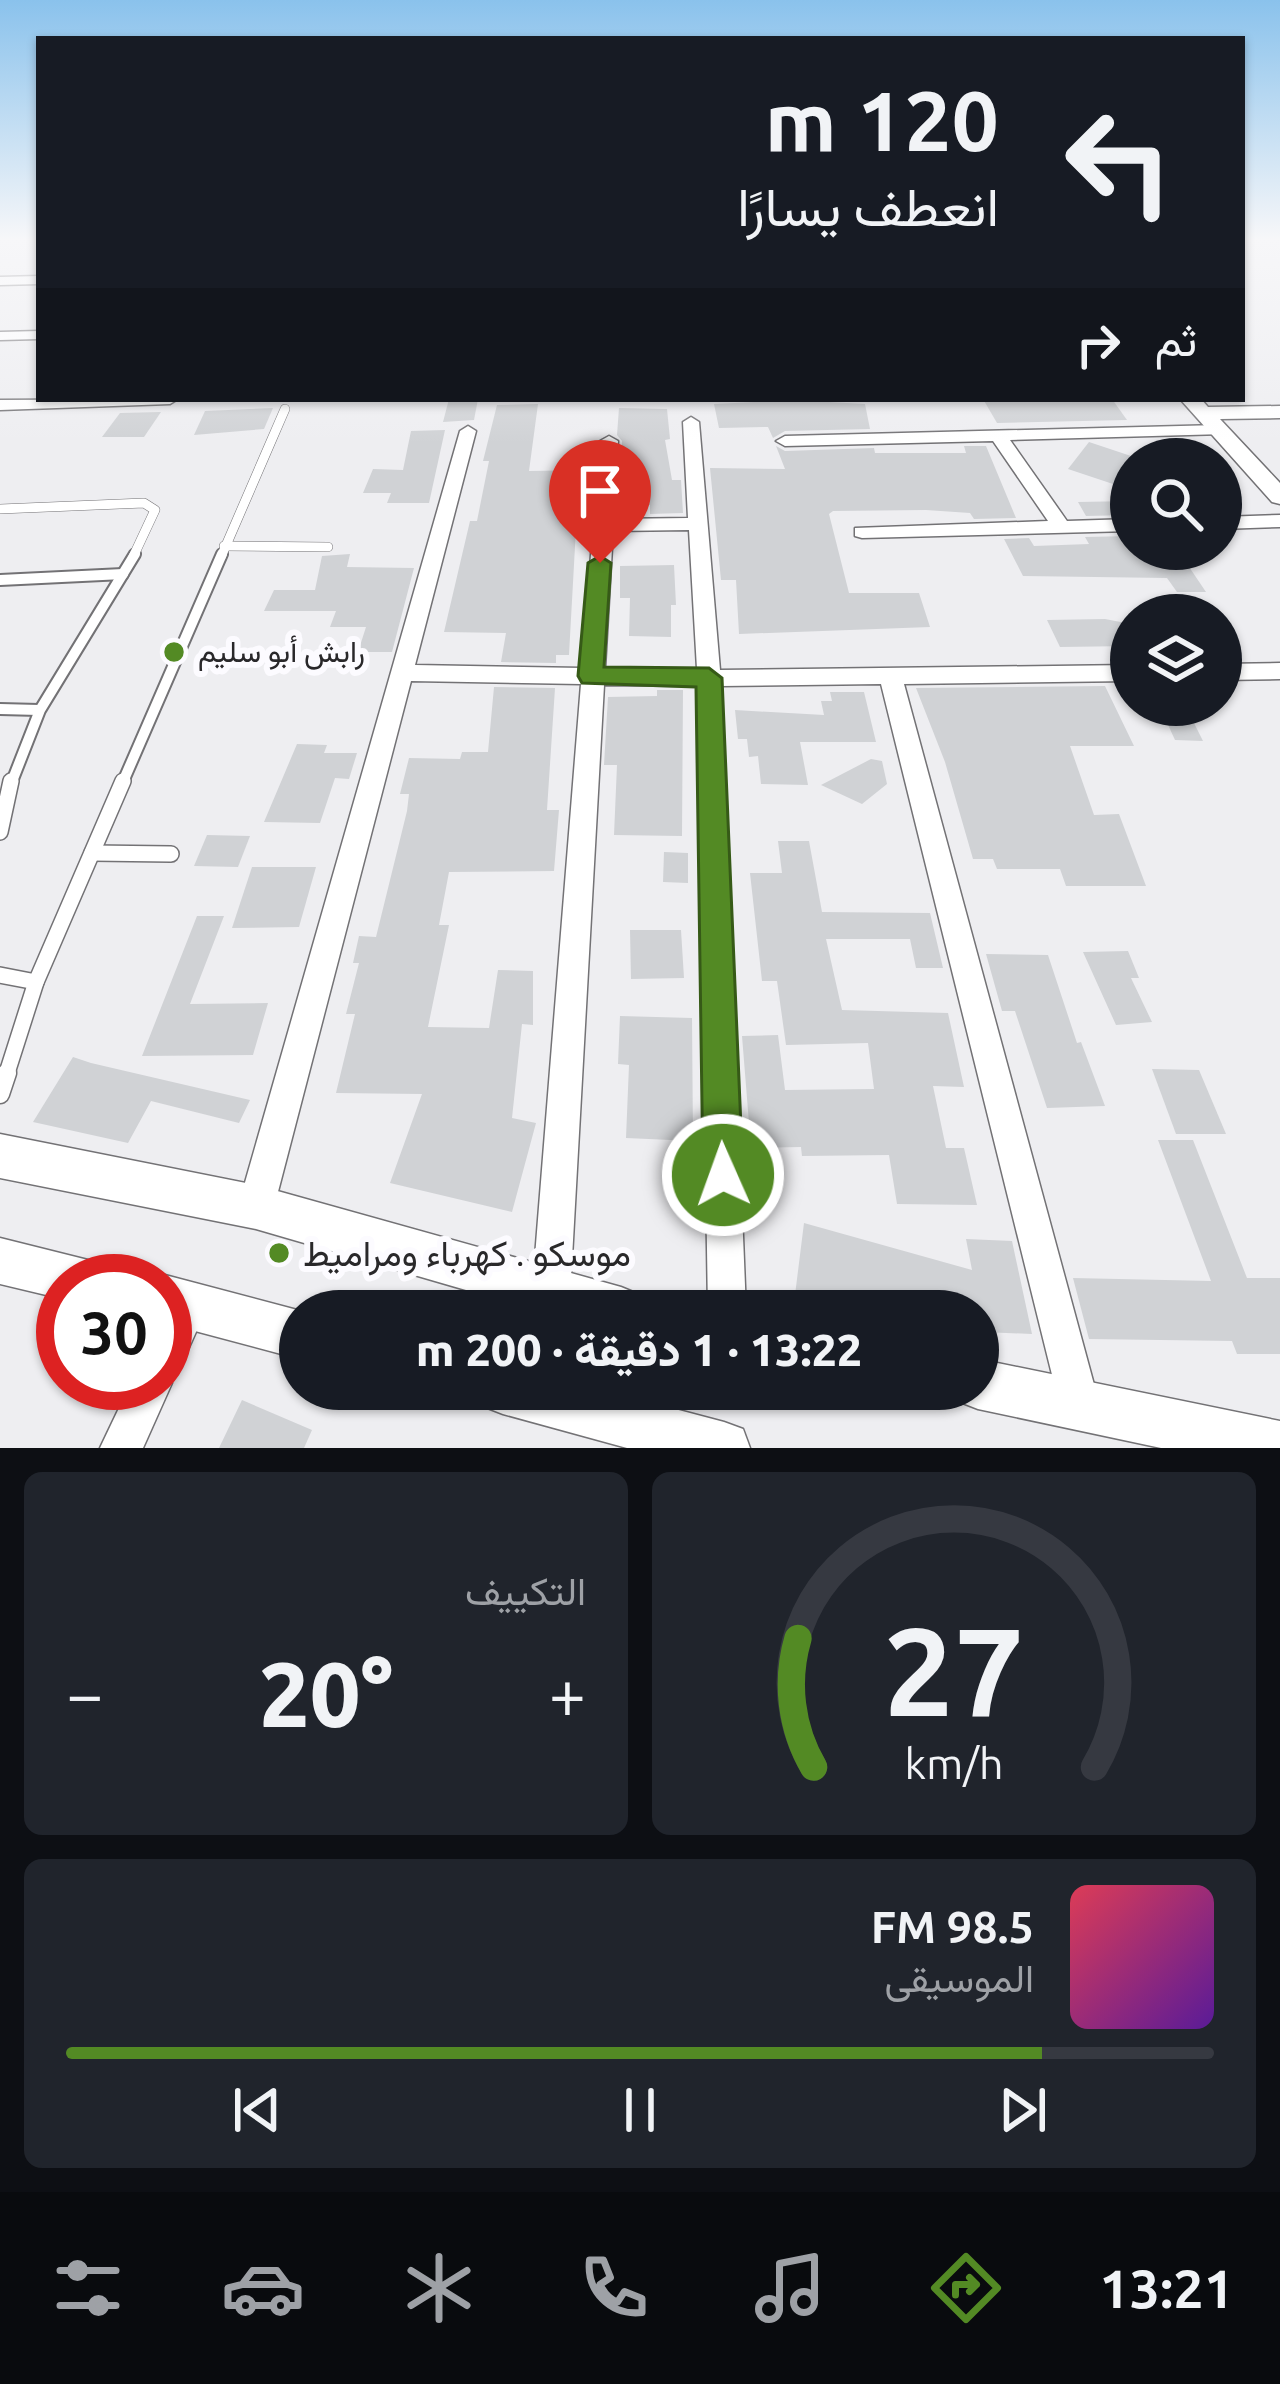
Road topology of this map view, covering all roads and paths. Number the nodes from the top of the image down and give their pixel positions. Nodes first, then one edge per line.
1 (36, 335) edge
2 (0, 336) edge
3 (85, 402) edge
4 (0, 405) edge
5 (285, 409) dead end
6 (1280, 412) edge
7 (1204, 414) edge
8 (691, 422) dead end
9 (468, 431) dead end
10 (998, 436) junction
11 (609, 441) dead end
12 (785, 441) dead end
13 (1280, 497) edge
14 (0, 509) edge
15 (1280, 521) edge
16 (1242, 522) edge
17 (698, 524) junction
18 (603, 525) junction
19 (1110, 526) edge
20 (1062, 527) junction
21 (862, 532) dead end
22 (224, 546) junction
23 (328, 547) dead end
24 (123, 574) junction
25 (0, 580) edge
26 (1280, 671) edge
27 (1242, 672) edge
28 (404, 673) junction
29 (1110, 673) edge
30 (591, 676) junction
31 (891, 676) junction
32 (709, 678) junction
33 (0, 709) edge
34 (39, 710) junction
35 (0, 832) edge
36 (92, 853) junction
37 (171, 854) dead end
38 (0, 975) edge
39 (36, 982) junction
40 (0, 1094) edge
41 (0, 1156) edge
42 (256, 1207) junction
43 (0, 1261) edge
44 (36, 1269) edge
45 (537, 1290) edge
46 (551, 1290) edge
47 (726, 1290) edge
48 (192, 1306) edge
49 (279, 1329) edge
50 (999, 1388) edge
51 (1078, 1403) junction
52 (140, 1410) edge
53 (582, 1410) edge
54 (1280, 1447) edge
55 (122, 1448) edge
56 (724, 1448) edge

1 - 2 street
3 - 4 street
5 - 22 lane
6 - 7 street
7 - 10 street
7 - 13 street
8 - 17 street
9 - 28 street
10 - 12 street
10 - 20 street
11 - 18 street
14 - 24 lane
15 - 16 street
17 - 18 street
17 - 32 street
18 - 30 street
19 - 20 street
20 - 21 street
22 - 23 lane
22 - 36 lane
24 - 25 lane
24 - 34 lane
26 - 27 street
28 - 30 street
28 - 42 street
29 - 31 street
30 - 32 street
30 - 46 street
31 - 32 street
31 - 51 street
32 - 47 street
33 - 34 lane
34 - 35 lane
36 - 37 lane
36 - 39 lane
38 - 39 lane
39 - 40 lane
41 - 42 street
42 - 45 street
43 - 44 street
48 - 49 street
50 - 51 street
51 - 54 street
52 - 55 street
53 - 56 street

